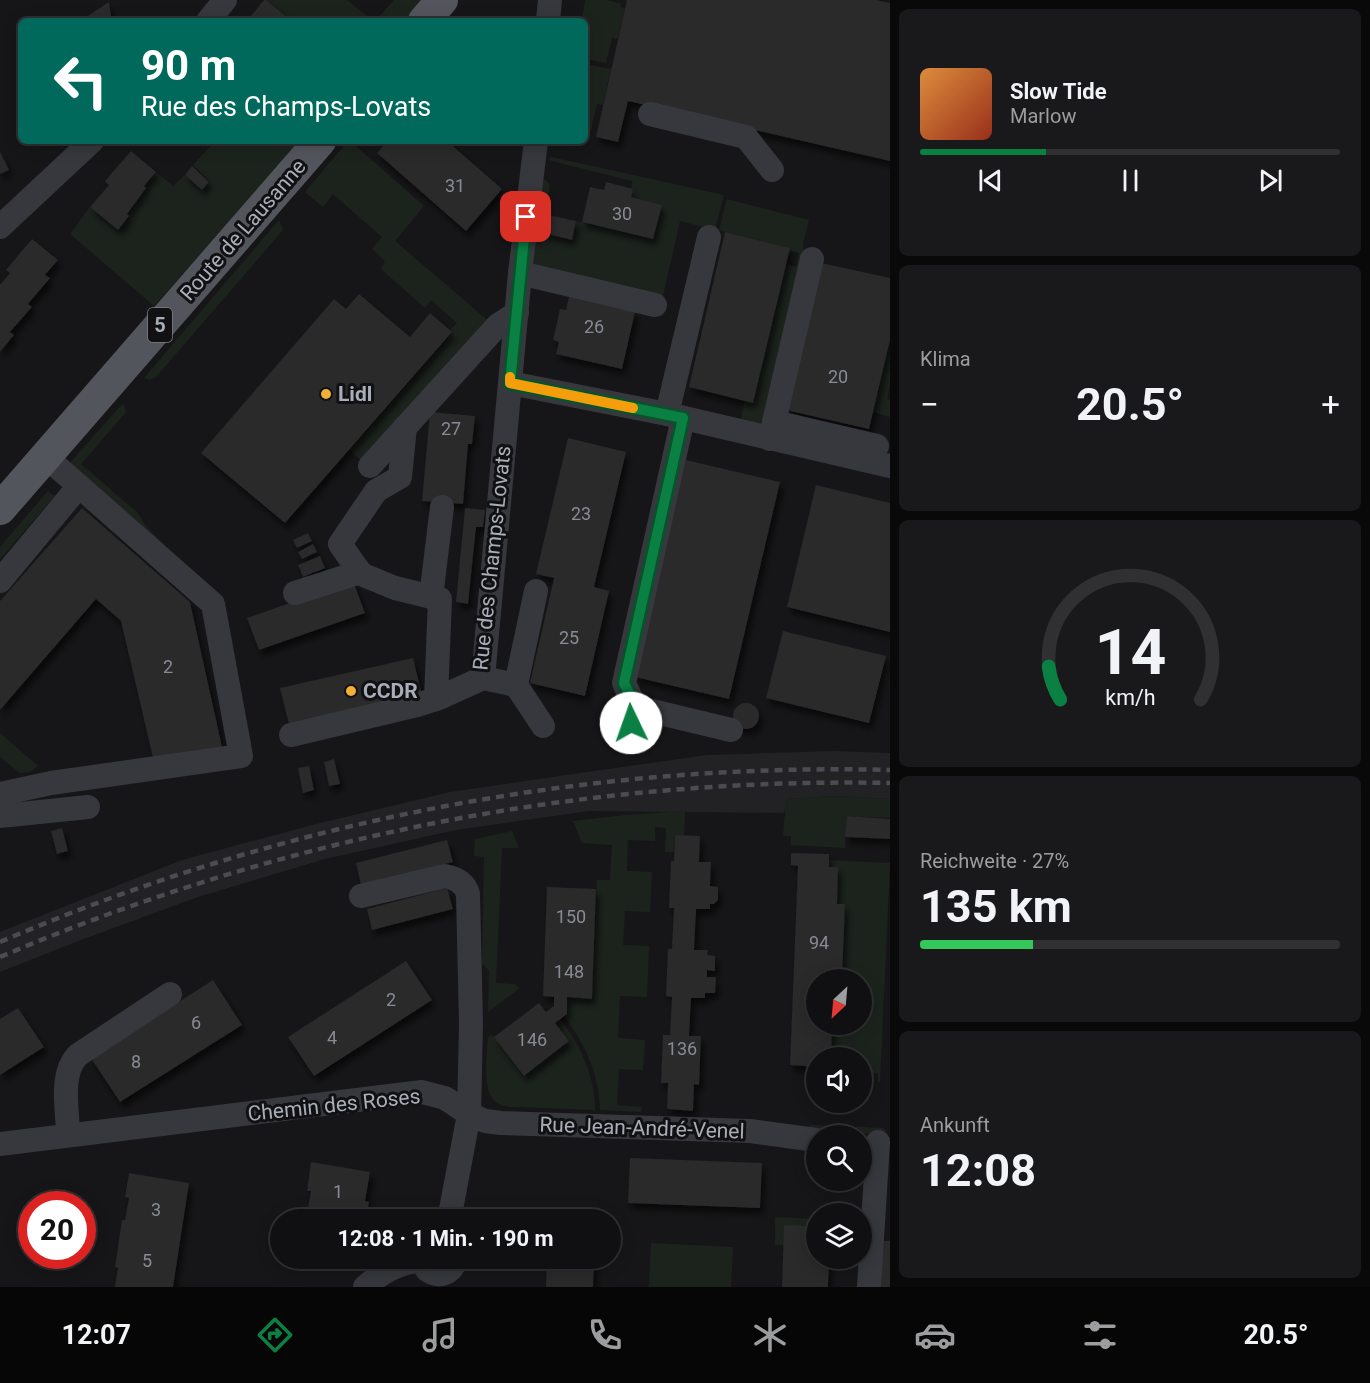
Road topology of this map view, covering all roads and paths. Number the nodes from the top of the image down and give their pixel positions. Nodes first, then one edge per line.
1 (225, 0) edge
2 (442, 0) edge
3 (550, 0) edge
4 (210, 18) edge
5 (427, 18) edge
6 (548, 18) edge
7 (650, 114) dead end
8 (89, 144) edge
9 (317, 144) edge
10 (536, 144) edge
11 (772, 170) dead end
12 (0, 227) edge
13 (709, 237) dead end
14 (812, 260) dead end
15 (520, 273) junction
16 (656, 305) dead end
17 (517, 313) junction
18 (510, 383) junction
19 (675, 416) junction
20 (405, 428) junction
21 (772, 431) junction
22 (877, 446) dead end
23 (46, 457) junction
24 (370, 466) dead end
25 (890, 466) edge
26 (79, 486) junction
27 (442, 507) dead end
28 (0, 509) edge
29 (360, 572) junction
30 (0, 580) edge
31 (536, 591) dead end
32 (296, 593) dead end
33 (431, 597) junction
34 (483, 678) junction
35 (516, 685) junction
36 (436, 699) junction
37 (636, 707) junction
38 (543, 726) dead end
39 (731, 730) dead end
40 (291, 735) dead end
41 (627, 739) dead end
42 (0, 794) edge
43 (88, 807) dead end
44 (0, 816) edge
45 (361, 896) dead end
46 (170, 994) dead end
47 (469, 1114) junction
48 (68, 1136) junction
49 (806, 1139) edge
50 (0, 1144) edge
51 (877, 1144) edge
52 (451, 1209) edge
53 (389, 1269) edge
54 (427, 1269) edge
55 (455, 1272) edge
56 (365, 1287) edge
57 (869, 1287) edge

1 - 4 street
2 - 5 main road
3 - 6 street
7 - 11 street
8 - 12 street
9 - 23 main road, Route de Lausanne / 5
10 - 15 street, Rue des Champs-Lovats
13 - 19 street
14 - 21 street
15 - 16 street
15 - 17 street, Rue des Champs-Lovats
17 - 18 street, Rue des Champs-Lovats
17 - 20 street
18 - 19 street
18 - 34 street, Rue des Champs-Lovats
19 - 21 street
19 - 37 street
20 - 24 street
20 - 29 street
21 - 22 street
21 - 25 street
23 - 26 street
23 - 28 main road, Route de Lausanne / 5
26 - 30 street
26 - 42 street
27 - 33 street
29 - 32 street
29 - 33 street
31 - 35 street
33 - 36 street
34 - 35 street
34 - 36 street, Rue des Champs-Lovats
35 - 38 street
36 - 40 street, Rue des Champs-Lovats
37 - 39 street
37 - 41 street
43 - 44 street
45 - 47 street
46 - 48 street
47 - 48 street, Chemin des Roses
47 - 49 street, Rue Jean-André-Venel
47 - 52 street
48 - 50 street, Chemin des Roses
51 - 57 street
53 - 56 street
54 - 55 street

